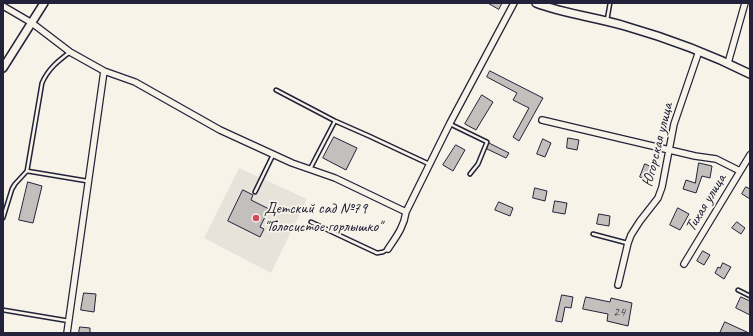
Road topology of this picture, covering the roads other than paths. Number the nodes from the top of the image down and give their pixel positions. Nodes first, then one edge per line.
1 (44, 3) edge
2 (514, 3) edge
3 (536, 3) edge
4 (610, 3) edge
5 (745, 3) edge
6 (3, 6) edge
7 (607, 21) junction
8 (32, 23) junction
9 (699, 51) junction
10 (70, 52) junction
11 (728, 62) junction
12 (3, 68) edge
13 (104, 71) junction
14 (750, 74) edge
15 (276, 90) dead end
16 (542, 120) dead end
17 (335, 121) junction
18 (450, 124) junction
19 (668, 149) junction
20 (273, 155) junction
21 (750, 155) edge
22 (430, 165) junction
23 (310, 170) junction
24 (27, 171) junction
25 (740, 171) junction
26 (470, 174) dead end
27 (89, 181) junction
28 (255, 192) dead end
29 (406, 212) junction
30 (3, 218) edge
31 (311, 222) dead end
32 (593, 234) dead end
33 (628, 243) junction
34 (388, 249) joint
35 (684, 264) dead end
36 (618, 284) dead end
37 (738, 290) dead end
38 (750, 296) edge
39 (3, 310) edge
40 (69, 321) junction
41 (67, 333) edge

1 - 8 main road
2 - 18 street
3 - 7 main road
4 - 7 lane
5 - 11 street
6 - 8 street
7 - 9 main road
8 - 10 street
8 - 12 main road
9 - 11 main road
9 - 19 street, Югорская улица
10 - 13 street
10 - 24 lane
11 - 14 main road
13 - 20 street
13 - 27 street
15 - 17 lane
16 - 19 street
17 - 22 lane
17 - 23 lane
18 - 22 street
18 - 26 lane
19 - 25 street
19 - 33 street, Югорская улица
20 - 23 street
20 - 28 lane
21 - 25 street, Тихая улица
22 - 29 street
23 - 29 street
24 - 27 lane
24 - 30 lane
25 - 35 street, Тихая улица
27 - 40 street
29 - 34 street
31 - 34 lane
32 - 33 lane
33 - 36 street, Югорская улица
37 - 38 lane
39 - 40 lane
40 - 41 street

